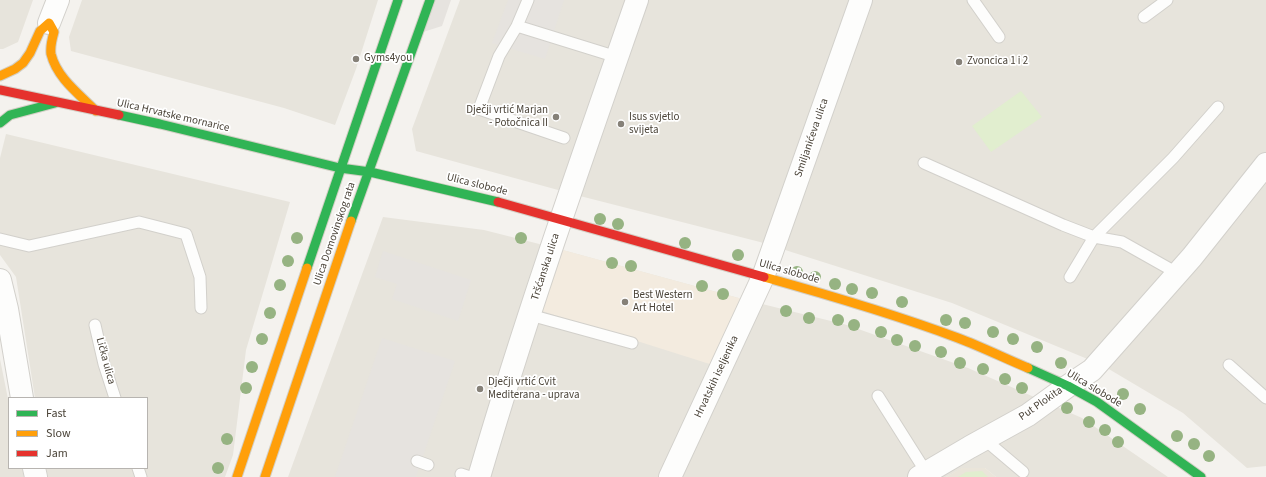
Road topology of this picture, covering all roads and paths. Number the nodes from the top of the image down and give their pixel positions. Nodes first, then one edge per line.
1 (58, 0) edge
2 (398, 0) edge
3 (430, 0) edge
4 (528, 0) edge
5 (637, 0) edge
6 (861, 0) edge
7 (973, 0) edge
8 (1167, 0) edge
9 (1144, 17) dead end
10 (50, 23) junction
11 (517, 26) junction
12 (999, 37) dead end
13 (617, 57) junction
14 (0, 76) edge
15 (0, 90) edge
16 (59, 102) junction
17 (1218, 107) dead end
18 (96, 111) junction
19 (0, 122) edge
20 (564, 138) dead end
21 (924, 162) dead end
22 (1266, 164) edge
23 (340, 168) junction
24 (370, 172) junction
25 (562, 220) junction
26 (1094, 237) junction
27 (0, 239) edge
28 (1177, 273) junction
29 (764, 277) junction
30 (1070, 277) dead end
31 (0, 280) edge
32 (201, 308) dead end
33 (4, 309) edge
34 (530, 315) junction
35 (95, 325) dead end
36 (632, 343) dead end
37 (1229, 364) dead end
38 (1068, 386) junction
39 (878, 396) dead end
40 (22, 397) edge
41 (115, 397) edge
42 (1266, 398) edge
43 (977, 443) junction
44 (417, 461) dead end
45 (428, 465) dead end
46 (1023, 472) dead end
47 (922, 475) edge
48 (470, 476) edge
49 (237, 477) edge
50 (265, 477) edge
51 (670, 477) edge
52 (1200, 477) edge

1 - 10 street
2 - 23 main road, Ulica Domovinskog rata
3 - 24 main road, Ulica Domovinskog rata
4 - 11 lane
5 - 13 street, Tršćanska ulica
6 - 29 street, Smiljanićeva ulica
7 - 12 lane
8 - 9 lane
10 - 14 main road
10 - 18 main road
11 - 13 lane
11 - 20 lane
13 - 25 street, Tršćanska ulica
15 - 16 main road, Ulica Hrvatske mornarice
16 - 18 main road, Ulica Hrvatske mornarice
16 - 19 main road
17 - 26 lane
18 - 23 main road, Ulica Hrvatske mornarice
21 - 26 lane
22 - 28 street, Put Plokita
23 - 24 main road, Ulica slobode
23 - 49 main road, Ulica Domovinskog rata
24 - 25 main road, Ulica slobode
24 - 50 main road, Ulica Domovinskog rata
25 - 29 main road, Ulica slobode
25 - 34 street, Tršćanska ulica
26 - 28 lane
26 - 30 lane
27 - 32 lane
28 - 38 street, Put Plokita
29 - 38 main road, Ulica slobode
29 - 51 street, Hrvatskih iseljenika
31 - 33 street
33 - 40 street
34 - 36 lane
34 - 48 street, Tršćanska ulica
35 - 41 lane, Lička ulica
37 - 42 lane
38 - 43 street, Put Plokita
38 - 52 main road, Ulica slobode
39 - 47 lane
43 - 46 lane
43 - 47 street, Put Plokita
44 - 45 lane

